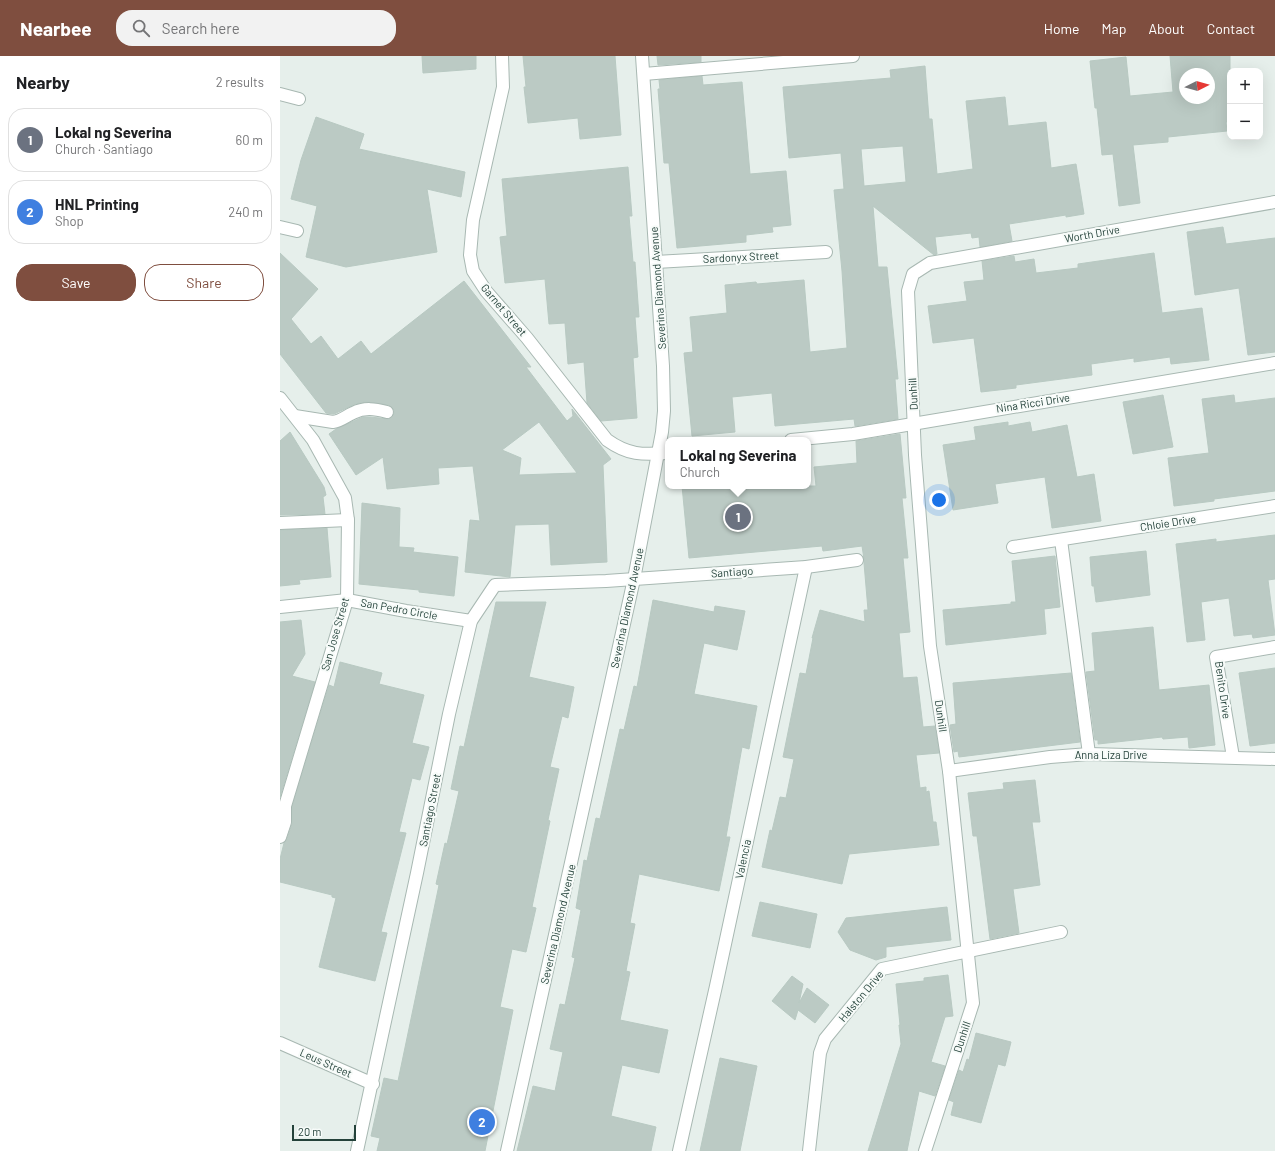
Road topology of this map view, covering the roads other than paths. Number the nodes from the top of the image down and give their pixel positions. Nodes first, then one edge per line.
1 (502, 56) edge
2 (642, 56) edge
3 (853, 56) edge
4 (644, 74) junction
5 (280, 94) edge
6 (299, 100) dead end
7 (1275, 202) edge
8 (280, 227) edge
9 (296, 231) dead end
10 (826, 252) dead end
11 (656, 262) junction
12 (913, 274) joint
13 (1275, 363) edge
14 (280, 398) edge
15 (387, 412) dead end
16 (295, 416) junction
17 (914, 423) junction
18 (811, 438) edge
19 (663, 453) edge
20 (1275, 506) edge
21 (348, 520) junction
22 (280, 523) edge
23 (1061, 540) junction
24 (1013, 547) dead end
25 (857, 560) dead end
26 (806, 567) junction
27 (634, 579) junction
28 (606, 581) joint
29 (347, 600) junction
30 (280, 608) edge
31 (471, 621) junction
32 (1275, 647) edge
33 (1089, 754) junction
34 (1233, 757) junction
35 (1275, 759) edge
36 (949, 771) junction
37 (282, 805) edge
38 (280, 837) edge
39 (1061, 932) dead end
40 (967, 951) junction
41 (280, 1043) edge
42 (373, 1084) junction
43 (357, 1151) edge
44 (507, 1151) edge
45 (679, 1151) edge
46 (810, 1151) edge
47 (925, 1151) edge

1 - 19 street, Garnet Street
2 - 4 street, Severina Diamond Avenue
3 - 4 street
4 - 11 street, Severina Diamond Avenue
5 - 6 street
7 - 12 street, Worth Drive
8 - 9 street
10 - 11 street, Sardonyx Street
11 - 19 street, Severina Diamond Avenue
12 - 17 street, Dunhill
13 - 17 street, Nina Ricci Drive
14 - 16 street, San Jose Street
15 - 16 street
16 - 21 street, San Jose Street
17 - 18 street, Nina Ricci Drive
17 - 36 street, Dunhill
19 - 27 street, Severina Diamond Avenue
20 - 23 street, Chloie Drive
21 - 22 street
21 - 29 street, San Jose Street
23 - 24 street, Chloie Drive
23 - 33 street
25 - 26 street, Santiago
26 - 27 street, Santiago
26 - 45 street, Valencia
27 - 28 street, Santiago
27 - 44 street, Severina Diamond Avenue
28 - 31 street, Santiago Street
29 - 30 street, San Pedro Circle
29 - 31 street, San Pedro Circle
29 - 37 street, San Jose Street
31 - 42 street, Santiago Street
32 - 34 street, Benito Drive
33 - 34 street, Anna Liza Drive
33 - 36 street, Anna Liza Drive
34 - 35 street, Anna Liza Drive
36 - 40 street, Dunhill
37 - 38 street, San Jose Street
39 - 40 street, Halston Drive
40 - 46 street, Halston Drive
40 - 47 street, Dunhill
41 - 42 street, Leus Street
42 - 43 street, Santiago Street

